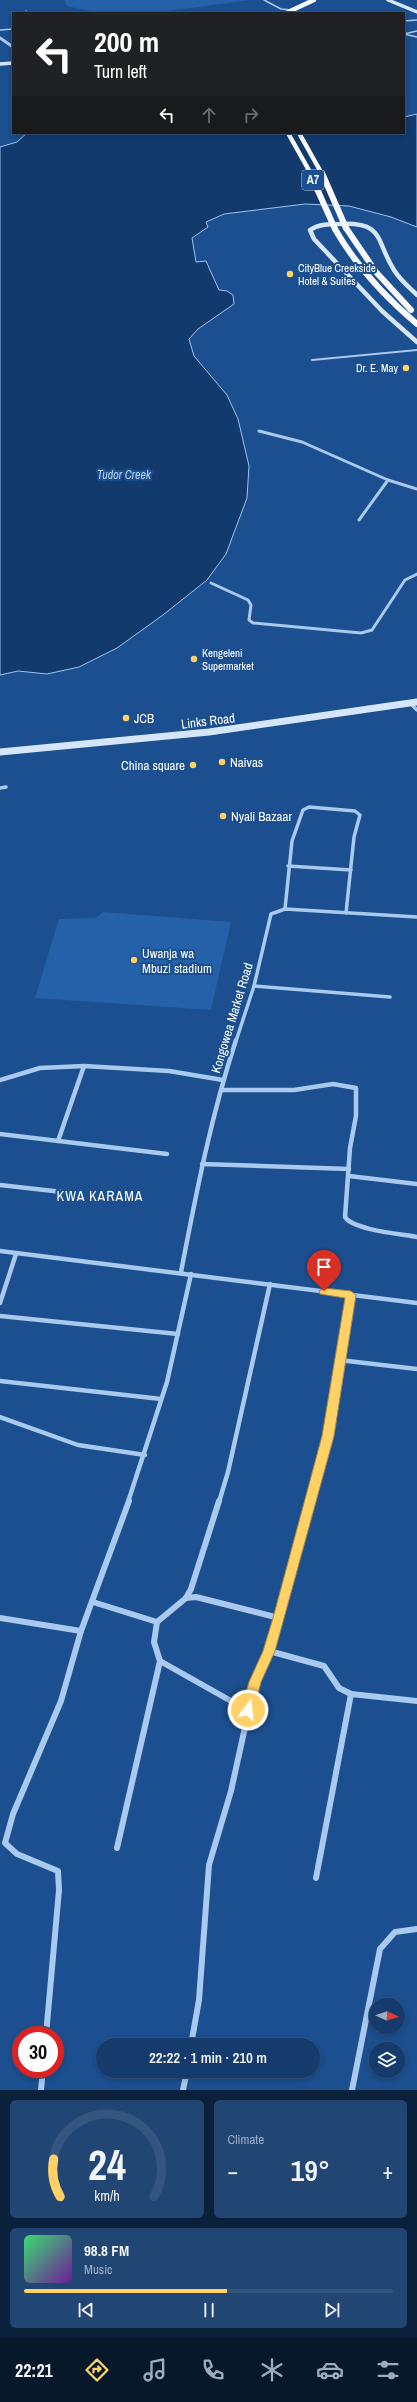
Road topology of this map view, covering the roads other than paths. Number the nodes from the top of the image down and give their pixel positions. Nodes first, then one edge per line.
1 (264, 0) edge
2 (388, 0) edge
3 (316, 2) edge
4 (295, 11) edge
5 (417, 13) edge
6 (417, 19) edge
7 (405, 21) edge
8 (12, 28) edge
9 (0, 30) edge
10 (417, 31) edge
11 (405, 34) edge
12 (405, 34) edge
13 (0, 38) edge
14 (417, 38) edge
15 (12, 46) edge
16 (12, 63) edge
17 (0, 66) edge
18 (12, 66) edge
19 (289, 134) edge
20 (300, 134) edge
21 (417, 295) edge
22 (417, 315) edge
23 (417, 324) edge
24 (417, 342) edge
25 (417, 350) edge
26 (312, 360) dead end
27 (259, 431) dead end
28 (388, 480) junction
29 (417, 489) edge
30 (359, 520) dead end
31 (417, 574) edge
32 (211, 583) dead end
33 (414, 702) edge
34 (417, 710) edge
35 (0, 752) edge
36 (6, 787) dead end
37 (0, 788) edge
38 (288, 866) junction
39 (351, 870) junction
40 (285, 909) junction
41 (346, 913) junction
42 (417, 917) edge
43 (254, 986) junction
44 (390, 997) dead end
45 (84, 1066) junction
46 (0, 1080) edge
47 (224, 1080) junction
48 (222, 1090) junction
49 (0, 1134) edge
50 (58, 1141) junction
51 (168, 1154) dead end
52 (202, 1164) junction
53 (349, 1169) junction
54 (349, 1176) junction
55 (417, 1184) edge
56 (0, 1185) edge
57 (80, 1194) dead end
58 (417, 1237) edge
59 (0, 1251) edge
60 (16, 1254) junction
61 (181, 1272) junction
62 (192, 1274) junction
63 (270, 1284) junction
64 (351, 1295) junction
65 (0, 1303) edge
66 (417, 1303) edge
67 (0, 1316) edge
68 (178, 1334) junction
69 (339, 1360) junction
70 (417, 1369) edge
71 (0, 1381) edge
72 (161, 1399) junction
73 (0, 1417) edge
74 (146, 1455) junction
75 (186, 1598) junction
76 (93, 1602) junction
77 (0, 1618) edge
78 (279, 1618) junction
79 (157, 1622) junction
80 (80, 1631) junction
81 (269, 1651) junction
82 (160, 1661) junction
83 (351, 1694) junction
84 (417, 1701) edge
85 (248, 1710) junction
86 (117, 1848) dead end
87 (316, 1878) dead end
88 (417, 1929) edge
89 (47, 2026) edge
90 (192, 2038) edge
91 (42, 2078) edge
92 (186, 2078) edge
93 (41, 2090) edge
94 (183, 2090) edge
95 (352, 2090) edge

1 - 4 street
2 - 5 main road
3 - 4 highway
6 - 7 street
8 - 9 street
10 - 11 street
12 - 14 street
13 - 15 street
16 - 17 main road
17 - 18 main road
19 - 23 highway, A7, bridge
20 - 22 highway, A7, bridge
21 - 24 main road
25 - 26 street
27 - 28 street
28 - 29 street
28 - 30 street
31 - 32 street
33 - 34 street
33 - 35 main road, Links Road
36 - 37 street
38 - 39 street
38 - 39 street
38 - 40 street
39 - 41 street
40 - 41 street
40 - 43 street, Kongowea Market Road
41 - 42 street
43 - 44 street
43 - 47 street, Kongowea Market Road
45 - 46 street
45 - 47 street
45 - 50 street
47 - 48 street, Kongowea Market Road
48 - 52 street, Kongowea Market Road
48 - 53 street
49 - 50 street
50 - 51 street
52 - 53 street
52 - 61 street, Kongowea Market Road
53 - 54 street
54 - 55 street
54 - 58 street
56 - 57 street
59 - 60 street
60 - 61 street
60 - 65 street
61 - 62 street
62 - 63 street
62 - 68 street
63 - 64 street
63 - 75 street
64 - 66 street
64 - 69 street
67 - 68 street
68 - 72 street
69 - 70 street
69 - 78 street
71 - 72 street
72 - 74 street
73 - 74 street
74 - 76 street
75 - 78 street
75 - 79 street
76 - 79 street
76 - 80 street
77 - 80 street
78 - 81 street
79 - 82 street
80 - 89 street
81 - 83 street
81 - 85 street
82 - 85 street
82 - 86 street
83 - 84 street
83 - 87 street
85 - 90 street
88 - 95 street
91 - 93 street
92 - 94 street

